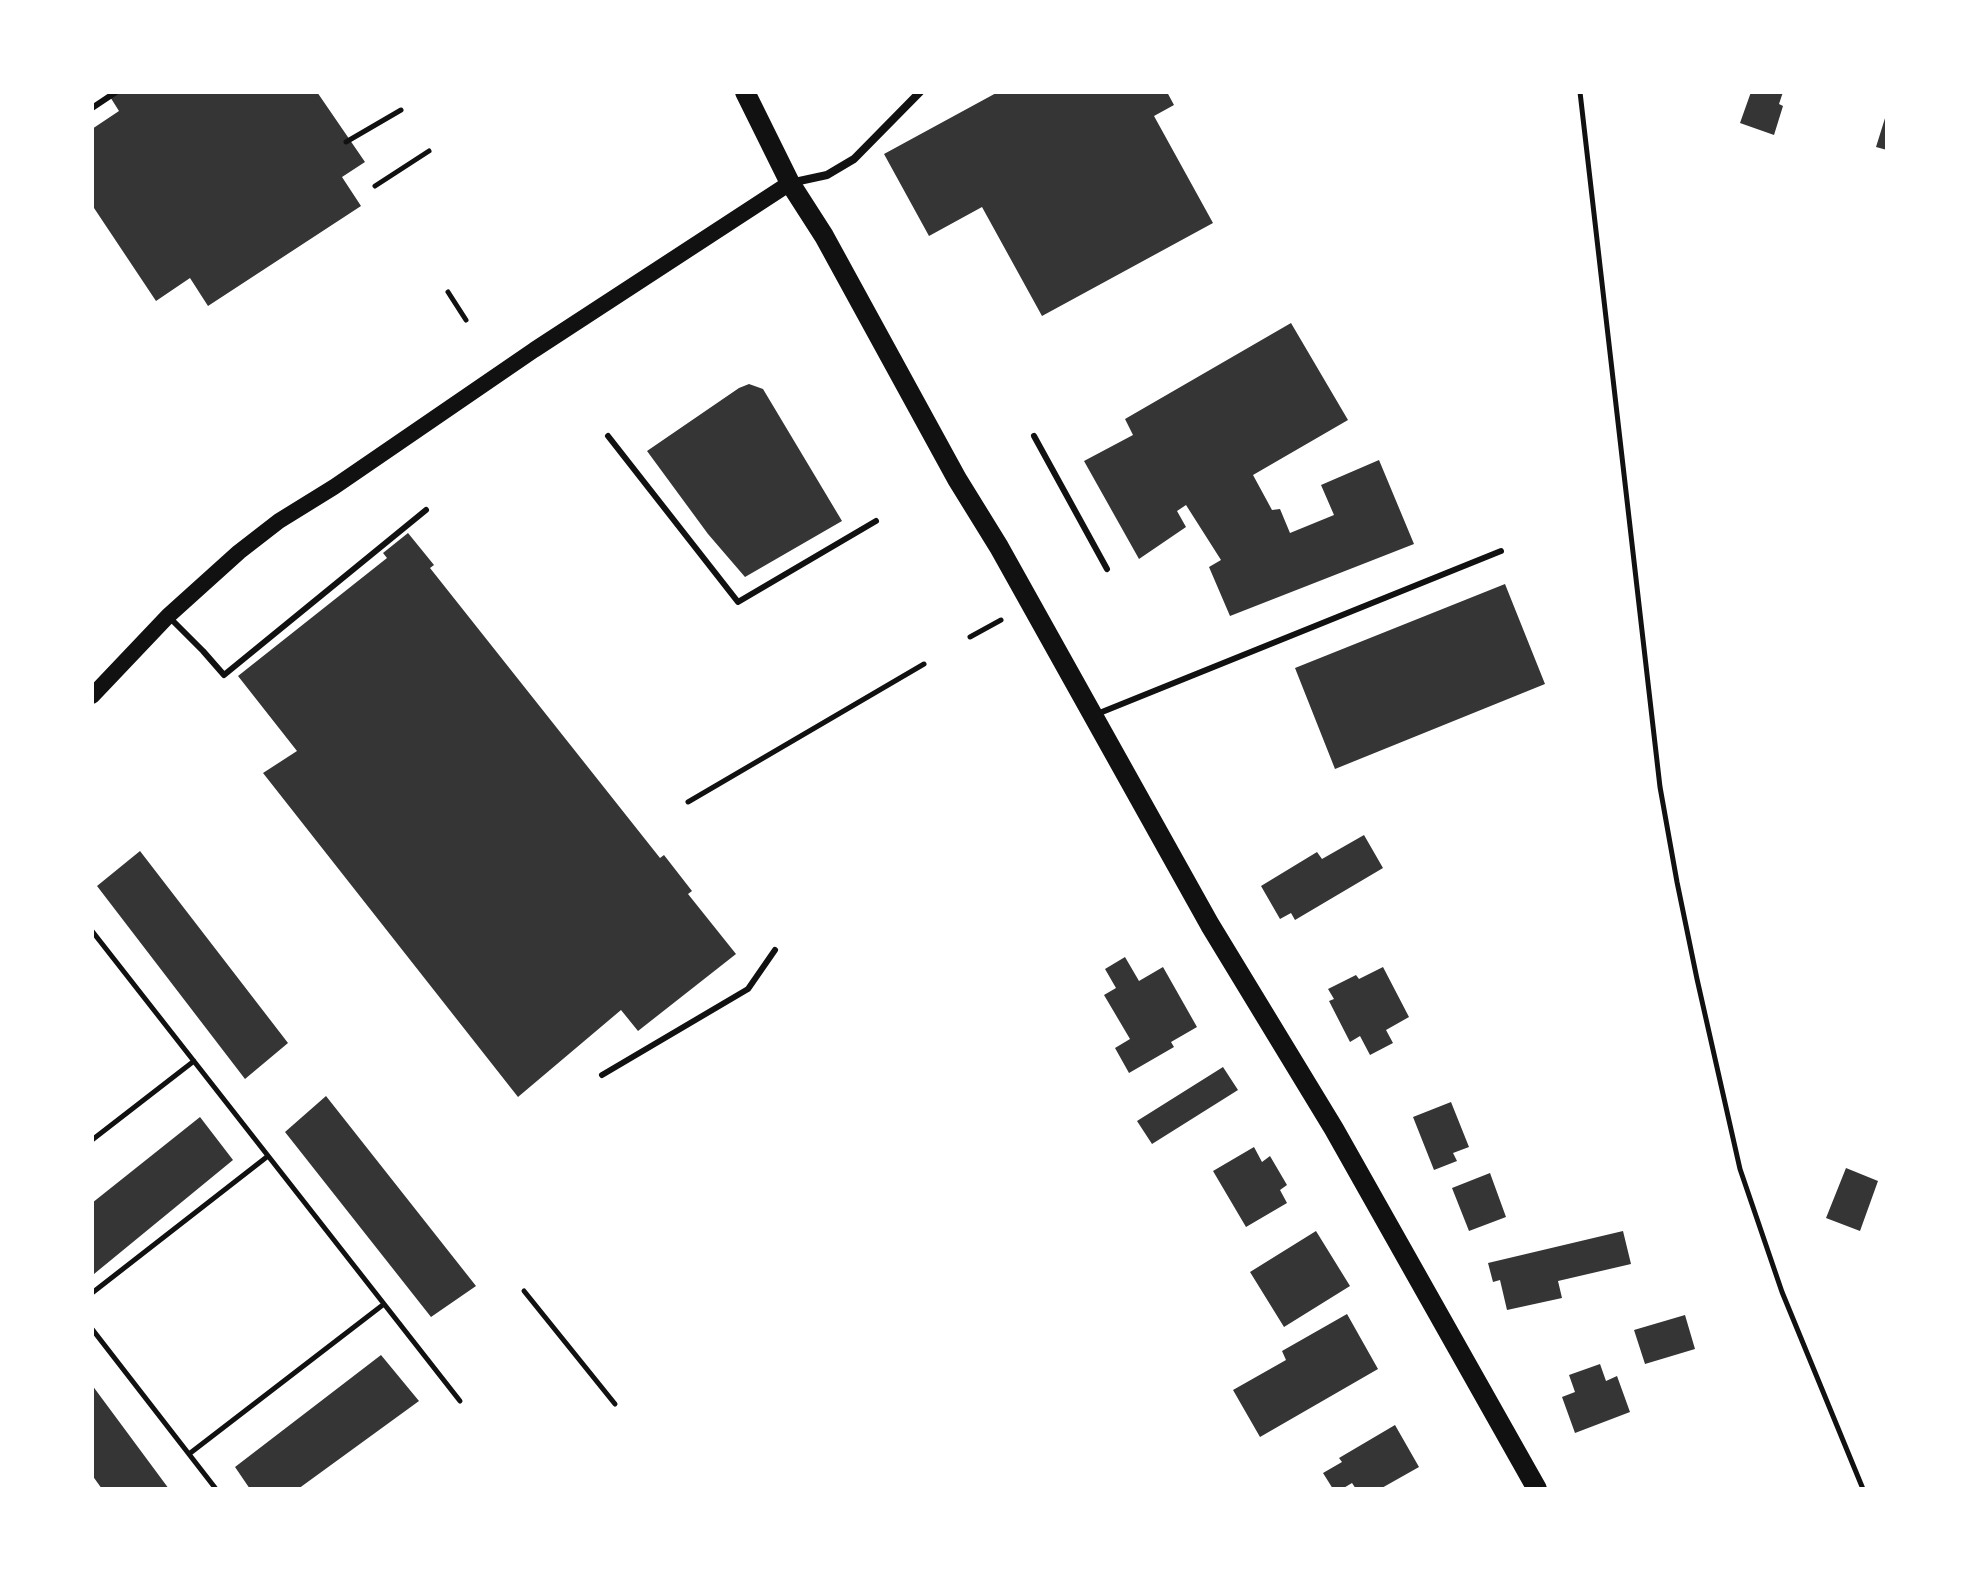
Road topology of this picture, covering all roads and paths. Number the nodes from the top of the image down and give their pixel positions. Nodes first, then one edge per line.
1 (116, 92) edge
2 (745, 92) edge
3 (920, 92) edge
4 (1580, 92) edge
5 (92, 108) edge
6 (401, 110) dead end
7 (346, 142) dead end
8 (429, 151) dead end
9 (790, 183) junction
10 (375, 186) dead end
11 (448, 292) dead end
12 (466, 320) dead end
13 (608, 436) dead end
14 (1034, 436) dead end
15 (426, 510) dead end
16 (876, 521) dead end
17 (1501, 551) dead end
18 (1107, 569) dead end
19 (168, 616) junction
20 (1001, 620) dead end
21 (970, 637) dead end
22 (924, 664) dead end
23 (92, 696) edge
24 (1094, 716) junction
25 (688, 802) dead end
26 (92, 931) edge
27 (775, 950) dead end
28 (194, 1061) junction
29 (602, 1075) dead end
30 (92, 1140) edge
31 (268, 1156) junction
32 (524, 1291) dead end
33 (92, 1293) edge
34 (384, 1304) junction
35 (92, 1329) edge
36 (460, 1401) dead end
37 (615, 1404) dead end
38 (189, 1454) junction
39 (216, 1489) edge
40 (1537, 1489) edge
41 (1863, 1489) edge

1 - 5 lane
2 - 9 main road
3 - 9 street
4 - 41 path
6 - 7 path
8 - 10 path
9 - 19 main road
9 - 24 main road
11 - 12 path
13 - 16 lane
14 - 18 lane
15 - 19 lane
17 - 24 lane
19 - 23 main road
20 - 21 path
22 - 25 path
24 - 40 main road
26 - 28 path
27 - 29 lane
28 - 30 path
28 - 31 path
31 - 33 path
31 - 34 path
32 - 37 path
34 - 36 path
34 - 38 path
35 - 38 path
38 - 39 path

